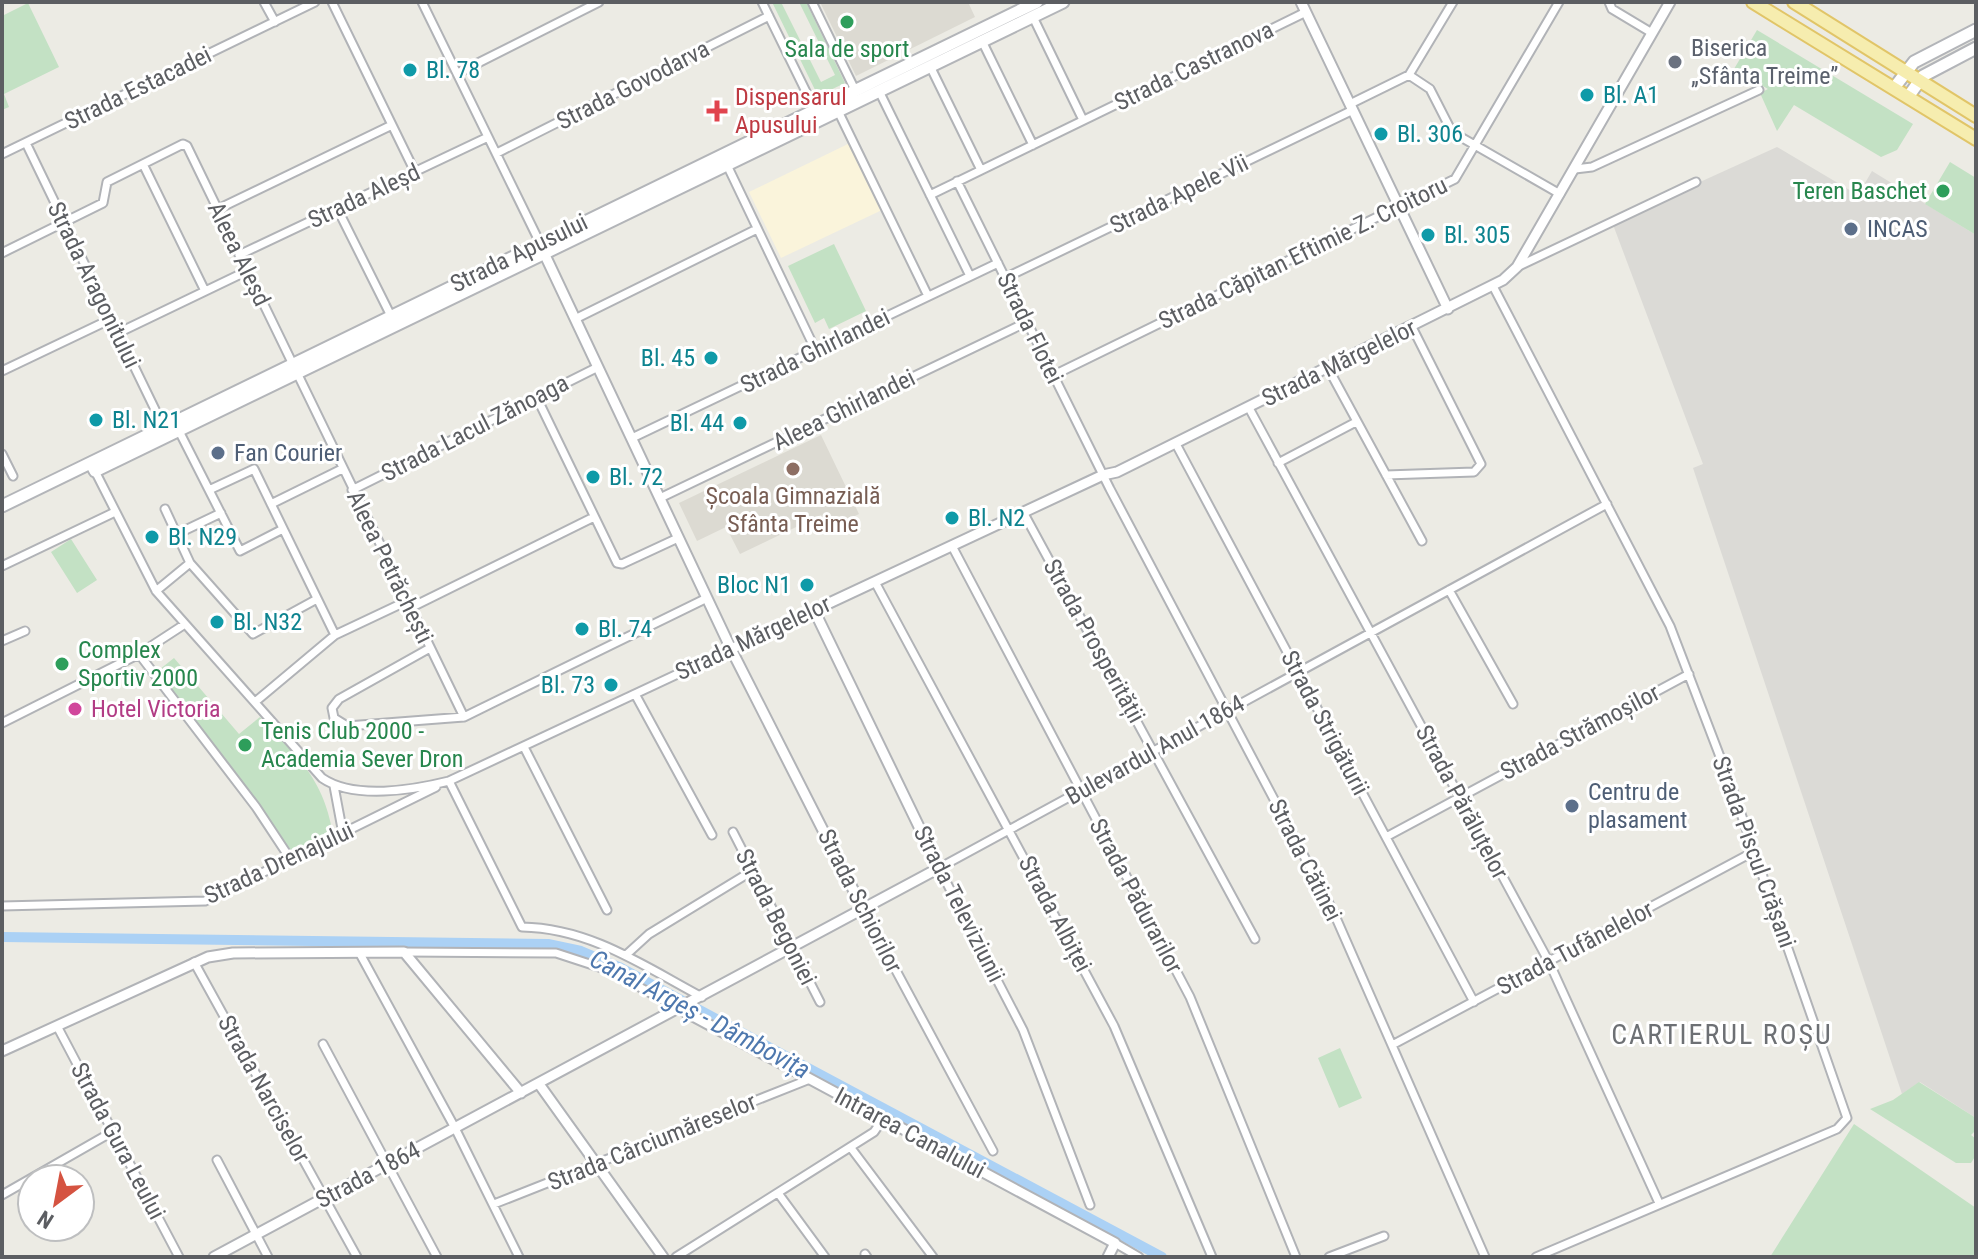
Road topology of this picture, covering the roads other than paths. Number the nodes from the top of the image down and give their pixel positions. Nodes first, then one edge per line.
1 (264, 2) edge
2 (315, 2) edge
3 (332, 2) edge
4 (422, 2) edge
5 (599, 2) edge
6 (762, 2) edge
7 (812, 2) edge
8 (1063, 2) edge
9 (1453, 2) edge
10 (1559, 2) edge
11 (1609, 2) edge
12 (1670, 2) edge
13 (1753, 2) edge
14 (1794, 2) edge
15 (1303, 7) edge
16 (1025, 8) edge
17 (769, 16) junction
18 (275, 22) junction
19 (1976, 30) edge
20 (1652, 33) junction
21 (980, 36) junction
22 (1976, 48) edge
23 (930, 66) junction
24 (1906, 69) junction
25 (458, 73) junction
26 (1409, 75) junction
27 (1920, 78) junction
28 (1894, 88) junction
29 (855, 90) junction
30 (1759, 90) dead end
31 (879, 91) junction
32 (1908, 97) junction
33 (836, 106) junction
34 (1351, 107) junction
35 (818, 115) junction
36 (1976, 116) edge
37 (1083, 120) junction
38 (392, 125) junction
39 (488, 137) junction
40 (1976, 139) edge
41 (26, 143) junction
42 (1033, 145) junction
43 (1475, 146) junction
44 (497, 153) junction
45 (2, 154) edge
46 (724, 160) junction
47 (143, 164) junction
48 (1575, 169) junction
49 (981, 170) junction
50 (415, 172) junction
51 (957, 181) junction
52 (1696, 182) dead end
53 (1560, 194) junction
54 (930, 195) junction
55 (1400, 207) junction
56 (337, 208) junction
57 (218, 209) junction
58 (64, 223) junction
59 (757, 229) junction
60 (542, 248) junction
61 (2, 253) edge
62 (239, 255) junction
63 (998, 263) junction
64 (1517, 267) junction
65 (247, 271) junction
66 (970, 276) junction
67 (1005, 278) junction
68 (1493, 286) junction
69 (205, 291) junction
70 (928, 296) junction
71 (1448, 309) junction
72 (391, 316) junction
73 (111, 319) junction
74 (575, 319) junction
75 (1027, 322) junction
76 (1412, 327) junction
77 (118, 333) junction
78 (816, 351) junction
79 (598, 367) junction
80 (1328, 368) junction
81 (293, 369) junction
82 (2, 371) edge
83 (1054, 375) junction
84 (537, 398) junction
85 (1249, 408) junction
86 (1356, 422) junction
87 (163, 426) junction
88 (179, 431) junction
89 (632, 438) junction
90 (1176, 444) junction
91 (2, 454) edge
92 (1278, 463) junction
93 (93, 467) junction
94 (342, 469) junction
95 (1103, 475) junction
96 (1386, 475) junction
97 (13, 476) dead end
98 (209, 490) junction
99 (352, 490) junction
100 (660, 498) junction
101 (271, 504) junction
102 (1607, 504) junction
103 (2, 506) edge
104 (165, 509) dead end
105 (115, 512) junction
106 (1023, 512) junction
107 (221, 513) junction
108 (594, 517) junction
109 (283, 529) junction
110 (177, 534) junction
111 (678, 538) junction
112 (1422, 541) dead end
113 (952, 546) junction
114 (190, 563) junction
115 (2, 566) edge
116 (875, 582) junction
117 (1449, 590) junction
118 (156, 591) junction
119 (707, 598) junction
120 (317, 599) junction
121 (408, 604) junction
122 (814, 610) junction
123 (185, 624) junction
124 (25, 631) dead end
125 (1370, 633) junction
126 (335, 635) junction
127 (2, 641) edge
128 (430, 648) junction
129 (731, 649) junction
130 (139, 654) junction
131 (1297, 672) junction
132 (1689, 674) junction
133 (635, 694) junction
134 (255, 702) junction
135 (1513, 704) dead end
136 (1226, 712) junction
137 (464, 717) junction
138 (2, 723) edge
139 (524, 747) junction
140 (1154, 751) junction
141 (449, 781) junction
142 (334, 786) junction
143 (1080, 791) junction
144 (1460, 797) junction
145 (1009, 830) junction
146 (733, 832) dead end
147 (343, 834) junction
148 (712, 835) dead end
149 (1386, 837) junction
150 (1755, 851) junction
151 (291, 860) junction
152 (939, 868) junction
153 (752, 871) junction
154 (2, 906) edge
155 (863, 909) junction
156 (607, 910) dead end
157 (1255, 939) dead end
158 (791, 948) junction
159 (359, 952) junction
160 (404, 952) junction
161 (626, 955) junction
162 (194, 962) junction
163 (1549, 962) junction
164 (702, 997) junction
165 (820, 1002) dead end
166 (1474, 1002) junction
167 (678, 1008) junction
168 (57, 1026) junction
169 (323, 1044) dead end
170 (1394, 1044) junction
171 (2, 1051) edge
172 (810, 1079) junction
173 (539, 1084) junction
174 (521, 1093) junction
175 (883, 1119) junction
176 (455, 1128) junction
177 (112, 1132) junction
178 (851, 1148) junction
179 (993, 1151) dead end
180 (217, 1160) dead end
181 (388, 1165) junction
182 (596, 1165) junction
183 (778, 1193) junction
184 (2, 1195) edge
185 (325, 1198) junction
186 (1659, 1203) junction
187 (494, 1204) junction
188 (1090, 1205) dead end
189 (256, 1235) junction
190 (1384, 1236) dead end
191 (1115, 1243) junction
192 (179, 1257) edge
193 (214, 1257) edge
194 (268, 1257) edge
195 (357, 1257) edge
196 (437, 1257) edge
197 (519, 1257) edge
198 (663, 1257) edge
199 (676, 1257) edge
200 (825, 1257) edge
201 (933, 1257) edge
202 (1108, 1257) edge
203 (1139, 1257) edge
204 (1212, 1257) edge
205 (1296, 1257) edge
206 (1329, 1257) edge
207 (1485, 1257) edge
208 (1536, 1257) edge

1 - 18 street
2 - 18 street, Strada Estacadei
3 - 38 street
4 - 25 street
5 - 25 street
6 - 17 street
7 - 29 street
8 - 16 main road, Strada Apusului
9 - 26 street
10 - 43 street, Strada Căpitan Eftimie Z. Croitoru
11 - 20 street
12 - 20 street, Strada Mărgelelor
13 - 28 main road
14 - 24 main road
15 - 34 street
15 - 37 street, Strada Castranova
16 - 21 main road, Strada Apusului
16 - 37 street
17 - 35 street
17 - 44 street, Strada Govodarva
18 - 41 street, Strada Estacadei
19 - 24 main road
20 - 48 street, Strada Mărgelelor
21 - 23 main road, Strada Apusului
21 - 29 main road, Strada Apusului
21 - 42 street
22 - 27 main road
23 - 31 main road, Strada Apusului
23 - 49 street
24 - 27 main road
24 - 28 main road
25 - 39 street
26 - 34 street, Strada Apele Vii
26 - 43 street
27 - 32 main road
27 - 36 main road
28 - 32 main road
29 - 33 main road, Strada Apusului
30 - 48 street
31 - 33 main road, Strada Apusului
31 - 54 street
32 - 40 main road
33 - 35 main road, Strada Apusului
33 - 70 street
34 - 55 street
34 - 67 street, Strada Apele Vii
35 - 46 main road, Strada Apusului
37 - 42 street, Strada Castranova
38 - 50 street
38 - 57 street
39 - 44 street
39 - 50 street, Strada Aleșd
41 - 45 street, Strada Estacadei
41 - 58 street, Strada Aragonitului
42 - 49 street, Strada Castranova
43 - 53 street
43 - 55 street, Strada Căpitan Eftimie Z. Croitoru
44 - 60 street
46 - 59 street
46 - 60 main road, Strada Apusului
47 - 57 street, Aleea Aleșd
47 - 58 street
47 - 69 street
48 - 53 street, Strada Mărgelelor
49 - 51 street, Strada Castranova
50 - 56 street, Strada Aleșd
51 - 54 street, Strada Castranova
51 - 63 street, Strada Flotei
52 - 64 street, Strada Mărgelelor
53 - 64 street, Strada Mărgelelor
54 - 66 street
55 - 71 street
55 - 83 street, Strada Căpitan Eftimie Z. Croitoru
56 - 62 street, Strada Aleșd
56 - 72 street
57 - 62 street, Aleea Aleșd
58 - 61 street
58 - 73 street, Strada Aragonitului
59 - 74 street
59 - 78 street
60 - 72 main road, Strada Apusului
60 - 74 street
60 - 81 main road, Strada Apusului
62 - 65 street, Aleea Aleșd
63 - 66 street, Strada Ghirlandei
63 - 67 street, Strada Flotei
64 - 68 street, Strada Mărgelelor
65 - 69 street
65 - 81 street, Aleea Aleșd
66 - 70 street, Strada Ghirlandei
67 - 75 street, Strada Flotei
68 - 71 street, Strada Mărgelelor
68 - 102 street, Strada Piscul Crășani
69 - 77 street
70 - 78 street, Strada Ghirlandei
71 - 76 street, Strada Mărgelelor
72 - 81 main road, Strada Apusului
73 - 77 street, Strada Aragonitului
73 - 82 street
74 - 79 street
75 - 83 street, Strada Flotei
75 - 100 street, Aleea Ghirlandei
76 - 80 street, Strada Mărgelelor
76 - 96 street
77 - 87 street, Strada Aragonitului
78 - 89 street, Strada Ghirlandei
79 - 84 street, Strada Lacul Zănoaga
79 - 89 street
80 - 85 street, Strada Mărgelelor
80 - 86 street
81 - 87 main road, Strada Apusului
81 - 88 main road, Strada Apusului
81 - 94 street, Aleea Petrăchești
83 - 95 street, Strada Flotei
84 - 99 street, Strada Lacul Zănoaga
84 - 108 street
85 - 90 street, Strada Mărgelelor
85 - 92 street, Strada Părăluțelor
86 - 92 street
86 - 96 street
87 - 88 main road
87 - 93 main road, Strada Apusului
88 - 93 main road, Strada Apusului
88 - 98 street
89 - 100 street
90 - 95 street, Strada Mărgelelor
90 - 131 street, Strada Strigăturii
91 - 97 street
92 - 125 street, Strada Părăluțelor
93 - 103 main road, Strada Apusului
93 - 105 street
94 - 99 street, Aleea Petrăchești
94 - 101 street
95 - 106 street, Strada Mărgelelor
95 - 136 street, Strada Cătinei
96 - 112 street
98 - 101 street
98 - 107 street
99 - 121 street, Aleea Petrăchești
100 - 111 street
101 - 109 street
102 - 117 street, Bulevardul Anul 1864
102 - 132 street, Strada Piscul Crășani
104 - 110 street
105 - 115 street
105 - 118 street
106 - 113 street, Strada Mărgelelor
106 - 140 street, Strada Prosperității
107 - 109 street
107 - 110 street
108 - 111 street
108 - 121 street
109 - 120 street
110 - 114 street
111 - 119 street
113 - 116 street, Strada Mărgelelor
113 - 143 street, Strada Pădurarilor
114 - 118 street
114 - 120 street
116 - 122 street, Strada Mărgelelor
116 - 145 street, Strada Albiței
117 - 125 street, Bulevardul Anul 1864
117 - 135 street
118 - 123 street
119 - 129 street
119 - 137 street
120 - 126 street
121 - 126 street
121 - 128 street, Aleea Petrăchești
122 - 129 street, Strada Mărgelelor
122 - 152 street, Strada Televiziunii
123 - 130 street
123 - 134 street
124 - 127 street
125 - 131 street, Bulevardul Anul 1864
125 - 144 street, Strada Părăluțelor
126 - 134 street
128 - 137 street, Aleea Petrăchești
128 - 137 street
129 - 133 street, Strada Mărgelelor
129 - 155 street, Strada Schiorilor
130 - 138 street
130 - 151 street
131 - 136 street, Bulevardul Anul 1864
131 - 149 street, Strada Strigăturii
132 - 144 street, Strada Strămoșilor
132 - 150 street, Strada Piscul Crășani
133 - 139 street, Strada Mărgelelor
133 - 148 street
134 - 142 street
136 - 140 street, Bulevardul Anul 1864
136 - 170 street, Strada Cătinei
139 - 141 street, Strada Mărgelelor
139 - 156 street
140 - 143 street, Bulevardul Anul 1864
140 - 157 street, Strada Prosperității
141 - 142 street, Strada Mărgelelor
141 - 147 street, Strada Drenajului
141 - 161 street
142 - 147 street
143 - 145 street, Bulevardul Anul 1864
143 - 205 street, Strada Pădurarilor
144 - 149 street, Strada Strămoșilor
144 - 163 street, Strada Părăluțelor
145 - 152 street, Bulevardul Anul 1864
145 - 204 street, Strada Albiței
146 - 153 street, Strada Begoniei
147 - 151 street, Strada Drenajului
149 - 166 street, Strada Strigăturii
150 - 163 street, Strada Tufănelelor
150 - 186 street, Strada Piscul Crășani
151 - 154 street, Strada Drenajului
152 - 155 street, Bulevardul Anul 1864
152 - 188 street, Strada Televiziunii
153 - 158 street, Strada Begoniei
153 - 161 street
155 - 158 street, Bulevardul Anul 1864
155 - 179 street, Strada Schiorilor
158 - 164 street, Bulevardul Anul 1864
158 - 165 street, Strada Begoniei
159 - 160 street, Intrarea Canalului
159 - 162 street, Intrarea Canalului
159 - 176 street
160 - 167 street, Intrarea Canalului
160 - 174 street
161 - 164 street
162 - 168 street, Intrarea Canalului
162 - 185 street, Strada Narciselor
163 - 166 street, Strada Tufănelelor
163 - 186 street, Strada Părăluțelor
164 - 167 street, Bulevardul Anul 1864
166 - 170 street, Strada Tufănelelor
167 - 172 street, Intrarea Canalului
167 - 173 street, Strada 1864
168 - 171 street, Intrarea Canalului
168 - 177 street, Strada Gura Leului
169 - 181 street
170 - 207 street, Strada Cătinei
172 - 175 street, Intrarea Canalului
172 - 182 street, Strada Cârciumăreselor
173 - 174 street, Strada 1864
173 - 182 street
174 - 176 street, Strada 1864
175 - 178 street
175 - 191 street, Intrarea Canalului
176 - 181 street, Strada 1864
176 - 187 street
177 - 184 street
177 - 192 street, Strada Gura Leului
178 - 183 street
178 - 201 street
180 - 189 street
181 - 185 street, Strada 1864
181 - 196 street
182 - 187 street, Strada Cârciumăreselor
182 - 198 street
183 - 199 street
183 - 200 street
185 - 189 street, Strada 1864
185 - 195 street, Strada Narciselor
186 - 208 street, Strada Piscul Crășani
187 - 197 street
189 - 193 street, Strada 1864
189 - 194 street
190 - 206 street
191 - 202 street
191 - 203 street, Intrarea Canalului

